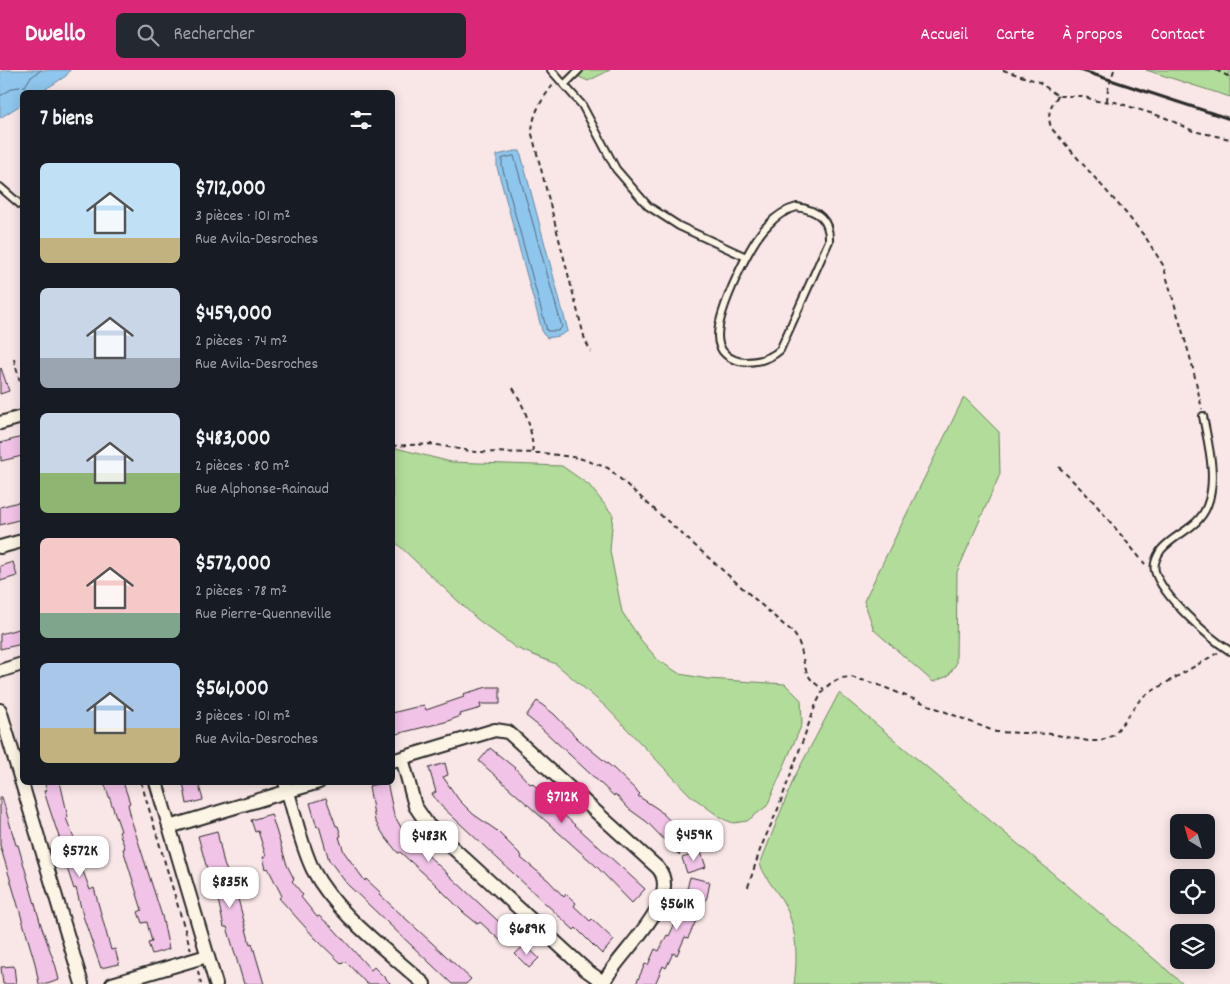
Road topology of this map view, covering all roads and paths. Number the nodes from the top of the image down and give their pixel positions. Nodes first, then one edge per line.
1 (551, 70) edge
2 (579, 70) edge
3 (1004, 70) edge
4 (1114, 70) edge
5 (1216, 70) edge
6 (1230, 77) edge
7 (559, 78) junction
8 (565, 84) junction
9 (1058, 96) junction
10 (1107, 102) junction
11 (1230, 139) edge
12 (0, 187) edge
13 (20, 204) edge
14 (746, 257) junction
15 (591, 352) dead end
16 (14, 358) dead end
17 (20, 382) edge
18 (513, 388) dead end
19 (1203, 416) joint
20 (20, 417) edge
21 (0, 423) edge
22 (395, 446) edge
23 (533, 453) junction
24 (1058, 467) dead end
25 (20, 542) edge
26 (0, 547) edge
27 (1155, 571) junction
28 (1224, 646) junction
29 (1230, 651) edge
30 (20, 665) edge
31 (0, 671) edge
32 (824, 689) junction
33 (0, 710) edge
34 (397, 759) edge
35 (20, 777) edge
36 (22, 785) edge
37 (142, 785) edge
38 (157, 785) edge
39 (300, 785) edge
40 (287, 787) edge
41 (169, 827) junction
42 (748, 887) dead end
43 (190, 946) dead end
44 (208, 956) junction
45 (198, 972) dead end
46 (603, 983) edge
47 (82, 984) edge
48 (112, 984) edge
49 (201, 984) edge
50 (216, 984) edge
51 (424, 984) edge

1 - 7 lane
2 - 8 lane
3 - 9 path
4 - 10 path
5 - 6 path
7 - 8 lane
7 - 15 path
8 - 14 lane
9 - 10 path
9 - 19 path
10 - 11 path
12 - 13 lane
14 - 14 lane
16 - 17 path
18 - 23 path
19 - 27 lane
20 - 21 street
22 - 23 path
23 - 32 path
24 - 27 path
25 - 26 street
27 - 28 lane
28 - 29 lane
28 - 32 path
30 - 31 street
32 - 42 path
33 - 35 street
34 - 46 street
34 - 46 street
36 - 47 street
37 - 43 path
38 - 41 street
39 - 40 street
40 - 41 street
40 - 51 street
41 - 44 street
44 - 48 street
44 - 50 street
45 - 49 path

